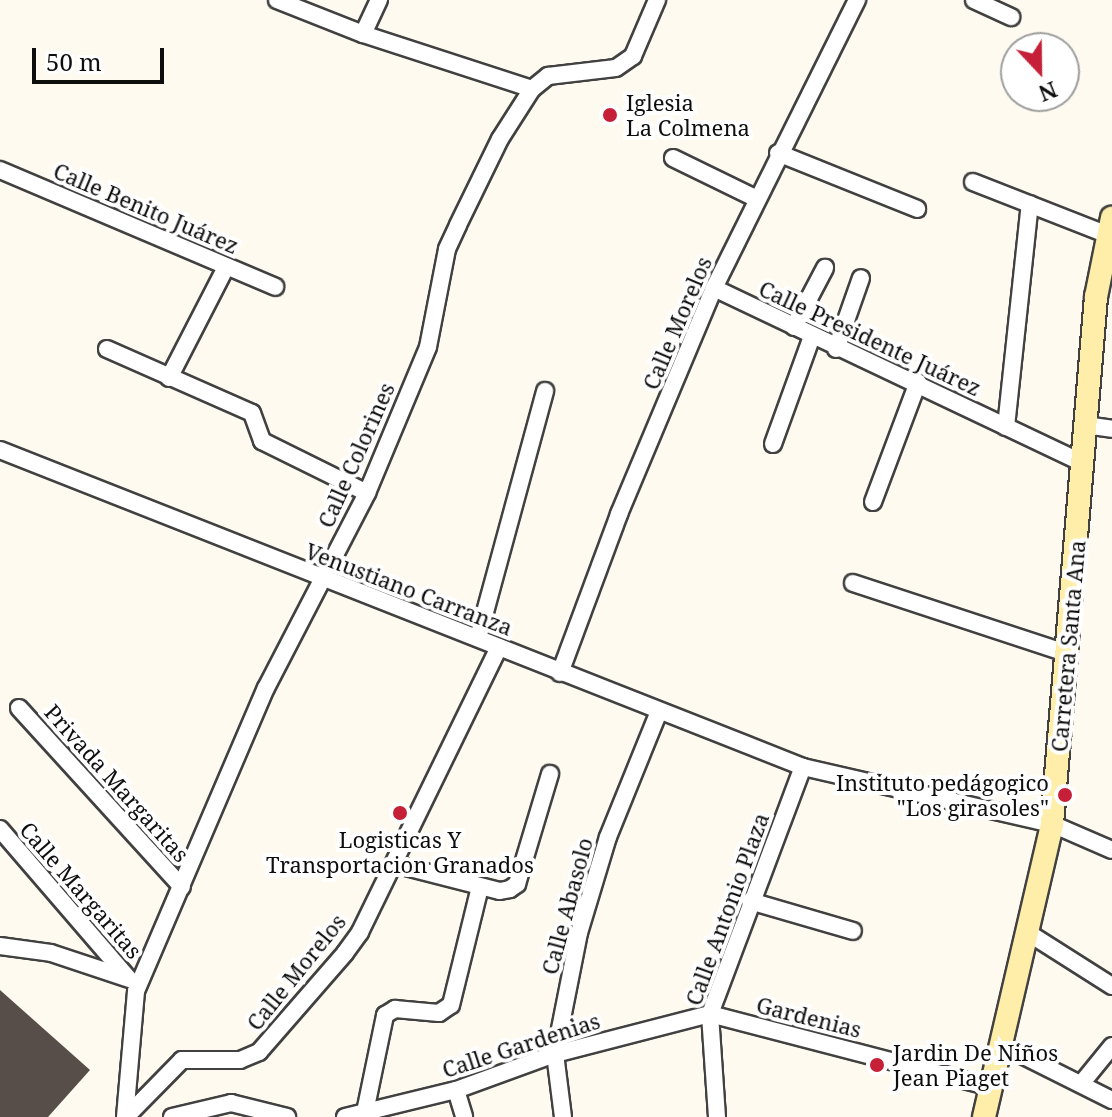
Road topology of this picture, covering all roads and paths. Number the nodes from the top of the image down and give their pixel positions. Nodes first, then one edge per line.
1 (277, 0) edge
2 (379, 0) edge
3 (657, 0) edge
4 (857, 0) edge
5 (974, 0) edge
6 (1011, 17) dead end
7 (363, 34) junction
8 (532, 89) junction
9 (778, 153) junction
10 (673, 158) dead end
11 (0, 170) edge
12 (973, 182) dead end
13 (757, 199) junction
14 (1030, 204) junction
15 (917, 209) dead end
16 (1109, 226) edge
17 (226, 267) junction
18 (825, 268) dead end
19 (861, 278) dead end
20 (275, 287) dead end
21 (714, 288) junction
22 (1104, 298) edge
23 (794, 327) junction
24 (812, 336) junction
25 (107, 349) dead end
26 (836, 349) junction
27 (169, 378) junction
28 (918, 382) junction
29 (545, 391) dead end
30 (1085, 425) junction
31 (1006, 427) junction
32 (1112, 429) edge
33 (773, 444) dead end
34 (0, 450) edge
35 (1082, 463) junction
36 (367, 493) junction
37 (873, 502) dead end
38 (319, 578) junction
39 (853, 583) dead end
40 (478, 638) junction
41 (499, 647) junction
42 (1069, 654) junction
43 (560, 673) junction
44 (19, 708) dead end
45 (658, 714) junction
46 (803, 767) junction
47 (550, 774) dead end
48 (1052, 824) junction
49 (0, 829) edge
50 (1112, 850) edge
51 (394, 864) junction
52 (182, 887) junction
53 (480, 887) junction
54 (750, 901) junction
55 (853, 931) dead end
56 (1030, 934) junction
57 (0, 946) edge
58 (132, 985) junction
59 (1112, 986) edge
60 (710, 1014) junction
61 (1002, 1045) junction
62 (1112, 1046) edge
63 (555, 1054) junction
64 (1081, 1084) junction
65 (991, 1087) junction
66 (456, 1090) junction
67 (1112, 1100) edge
68 (365, 1112) junction
69 (126, 1117) edge
70 (172, 1117) edge
71 (287, 1117) edge
72 (345, 1117) edge
73 (464, 1117) edge
74 (563, 1117) edge
75 (717, 1117) edge
76 (984, 1117) edge

1 - 7 street
2 - 7 street
3 - 8 street
4 - 9 street, Calle Morelos
5 - 6 street
7 - 8 street
8 - 36 street, Calle Colorines
9 - 13 street, Calle Morelos
9 - 15 street
10 - 13 street
11 - 17 street, Calle Benito Juárez
12 - 14 street
13 - 21 street, Calle Morelos
14 - 16 street
14 - 31 street, Calle Presidente Juárez
16 - 22 main road, Carretera Santa Ana
17 - 20 street, Calle Benito Juárez
17 - 27 street
18 - 23 street
19 - 26 street
21 - 23 street, Calle Presidente Juárez
21 - 43 street, Calle Morelos
22 - 30 main road, Carretera Santa Ana
23 - 24 street, Calle Presidente Juárez
24 - 26 street, Calle Presidente Juárez
24 - 33 street
25 - 27 street
26 - 28 street, Calle Presidente Juárez
27 - 36 street
28 - 31 street, Calle Presidente Juárez
28 - 37 street
29 - 40 street
30 - 32 street
30 - 35 main road, Carretera Santa Ana
31 - 35 street, Calle Presidente Juárez
34 - 38 street, Venustiano Carranza
35 - 42 main road, Carretera Santa Ana
36 - 38 street, Calle Colorines
38 - 40 street, Venustiano Carranza
38 - 52 street, Calle Colorines
39 - 42 street
40 - 41 street, Venustiano Carranza
41 - 43 street, Venustiano Carranza
41 - 51 street, Calle Morelos
42 - 48 main road, Carretera Santa Ana
43 - 45 street, Venustiano Carranza
44 - 52 street, Privada Margaritas
45 - 46 street, Venustiano Carranza
45 - 63 street, Calle Abasolo
46 - 48 street, Venustiano Carranza
46 - 54 street, Calle Antonio Plaza
47 - 53 street
48 - 50 street, Venustiano Carranza
48 - 56 main road, Carretera Santa Ana
49 - 58 street, Calle Margaritas
51 - 53 street
51 - 69 street, Calle Morelos
52 - 58 street, Calle Colorines
53 - 68 street
54 - 55 street
54 - 60 street, Calle Antonio Plaza
56 - 59 street
56 - 61 main road, Carretera Santa Ana
57 - 58 street
58 - 69 street, Calle Colorines
60 - 63 street, Calle Gardenias
60 - 65 street, Gardenias
60 - 75 street, Calle Antonio Plaza
61 - 64 street
61 - 65 main road, Carretera Santa Ana
62 - 64 street
63 - 66 street, Calle Gardenias
63 - 74 street, Calle Abasolo
64 - 67 street
65 - 76 main road, Carretera Santa Ana
66 - 68 street, Calle Gardenias
66 - 73 street
68 - 72 street, Calle Gardenias
70 - 71 street

